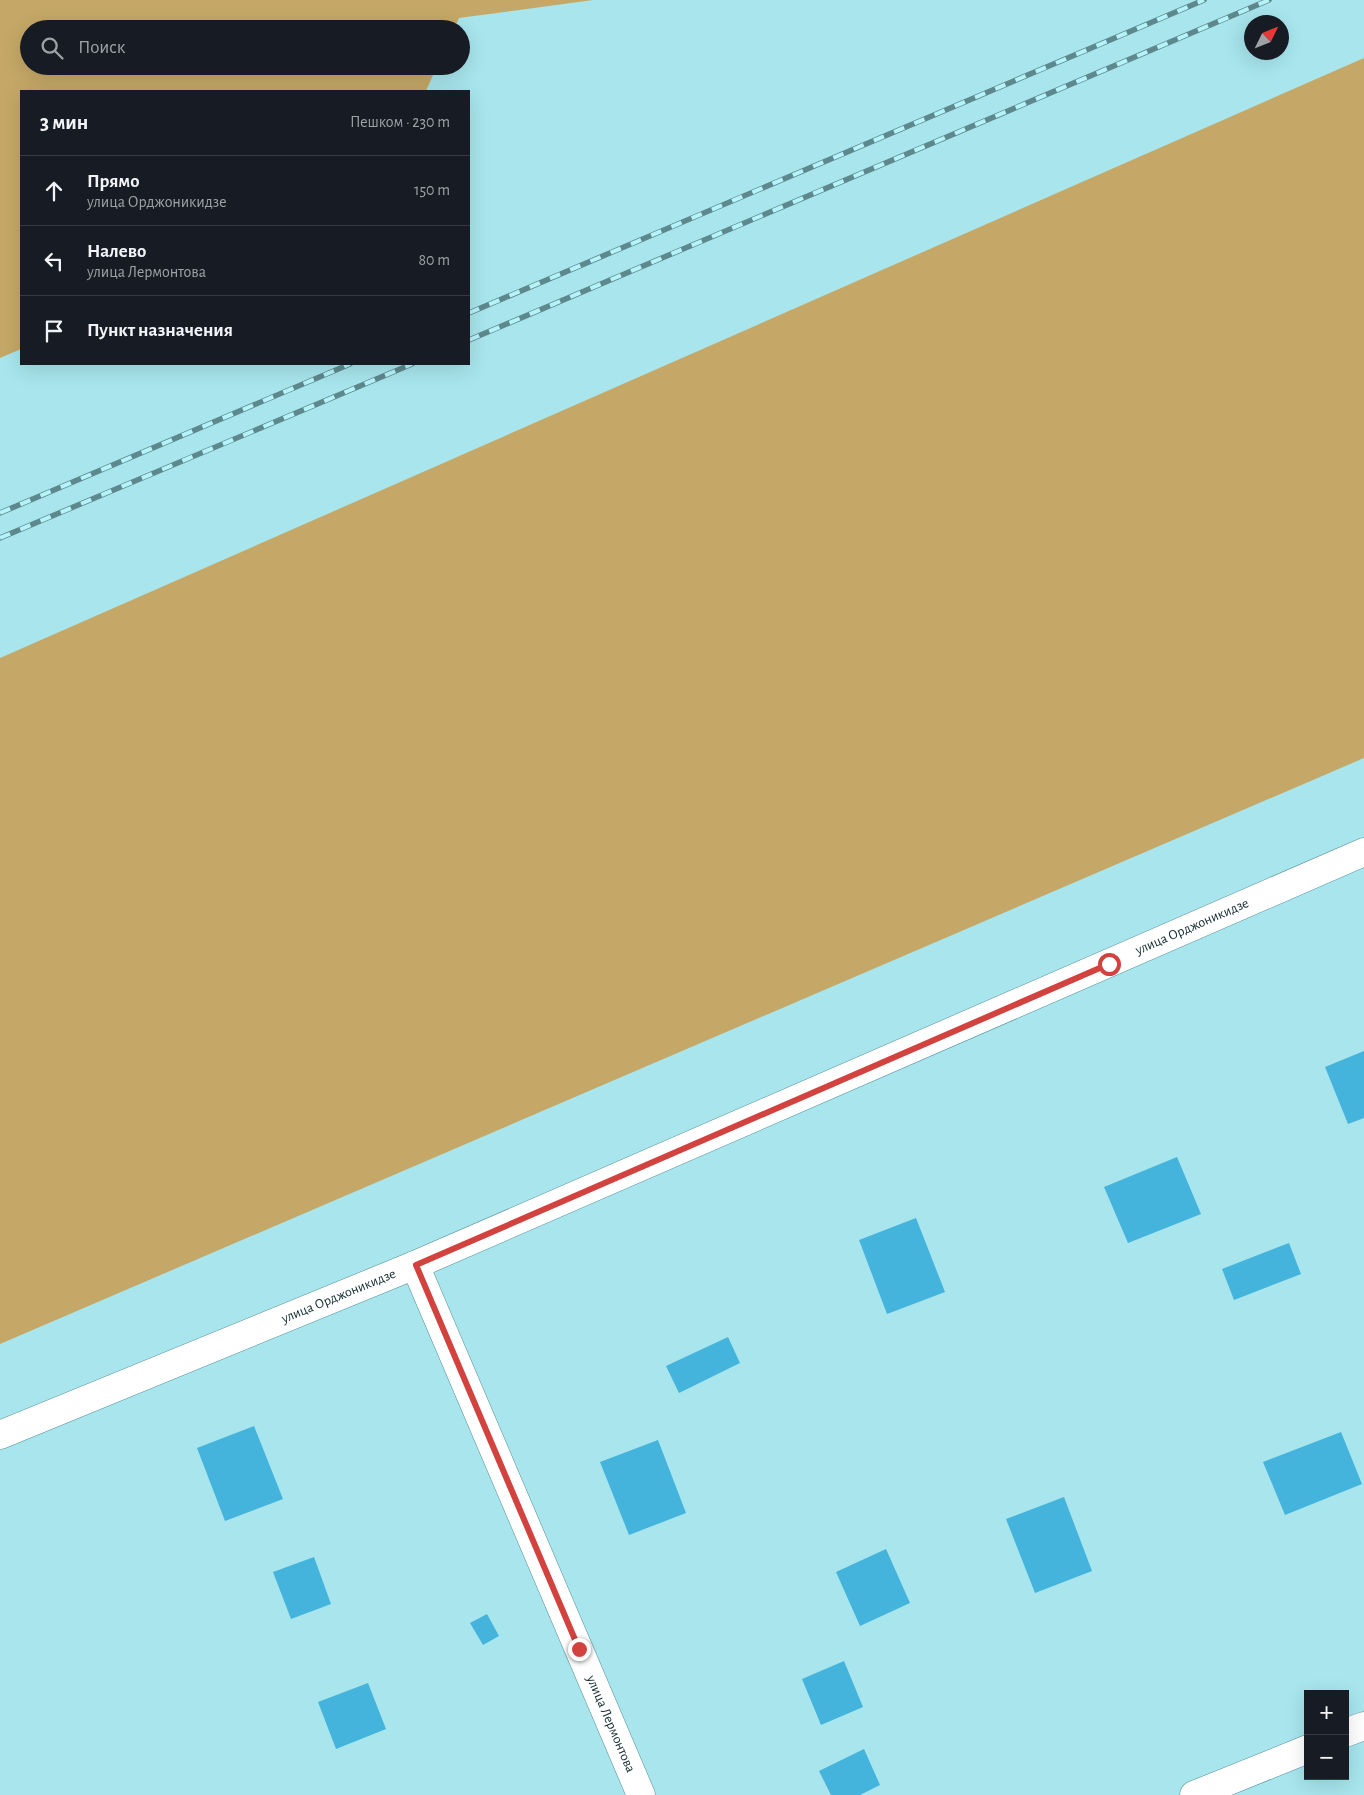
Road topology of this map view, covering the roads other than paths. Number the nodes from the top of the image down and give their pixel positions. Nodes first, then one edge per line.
1 (1364, 852) edge
2 (416, 1265) junction
3 (0, 1435) edge
4 (1364, 1726) edge
5 (1349, 1732) edge
6 (1304, 1751) edge
7 (641, 1795) edge
8 (1194, 1795) edge

1 - 2 street, улица Орджоникидзе
2 - 3 street, улица Орджоникидзе
2 - 7 street, улица Лермонтова
4 - 5 street
6 - 8 street

